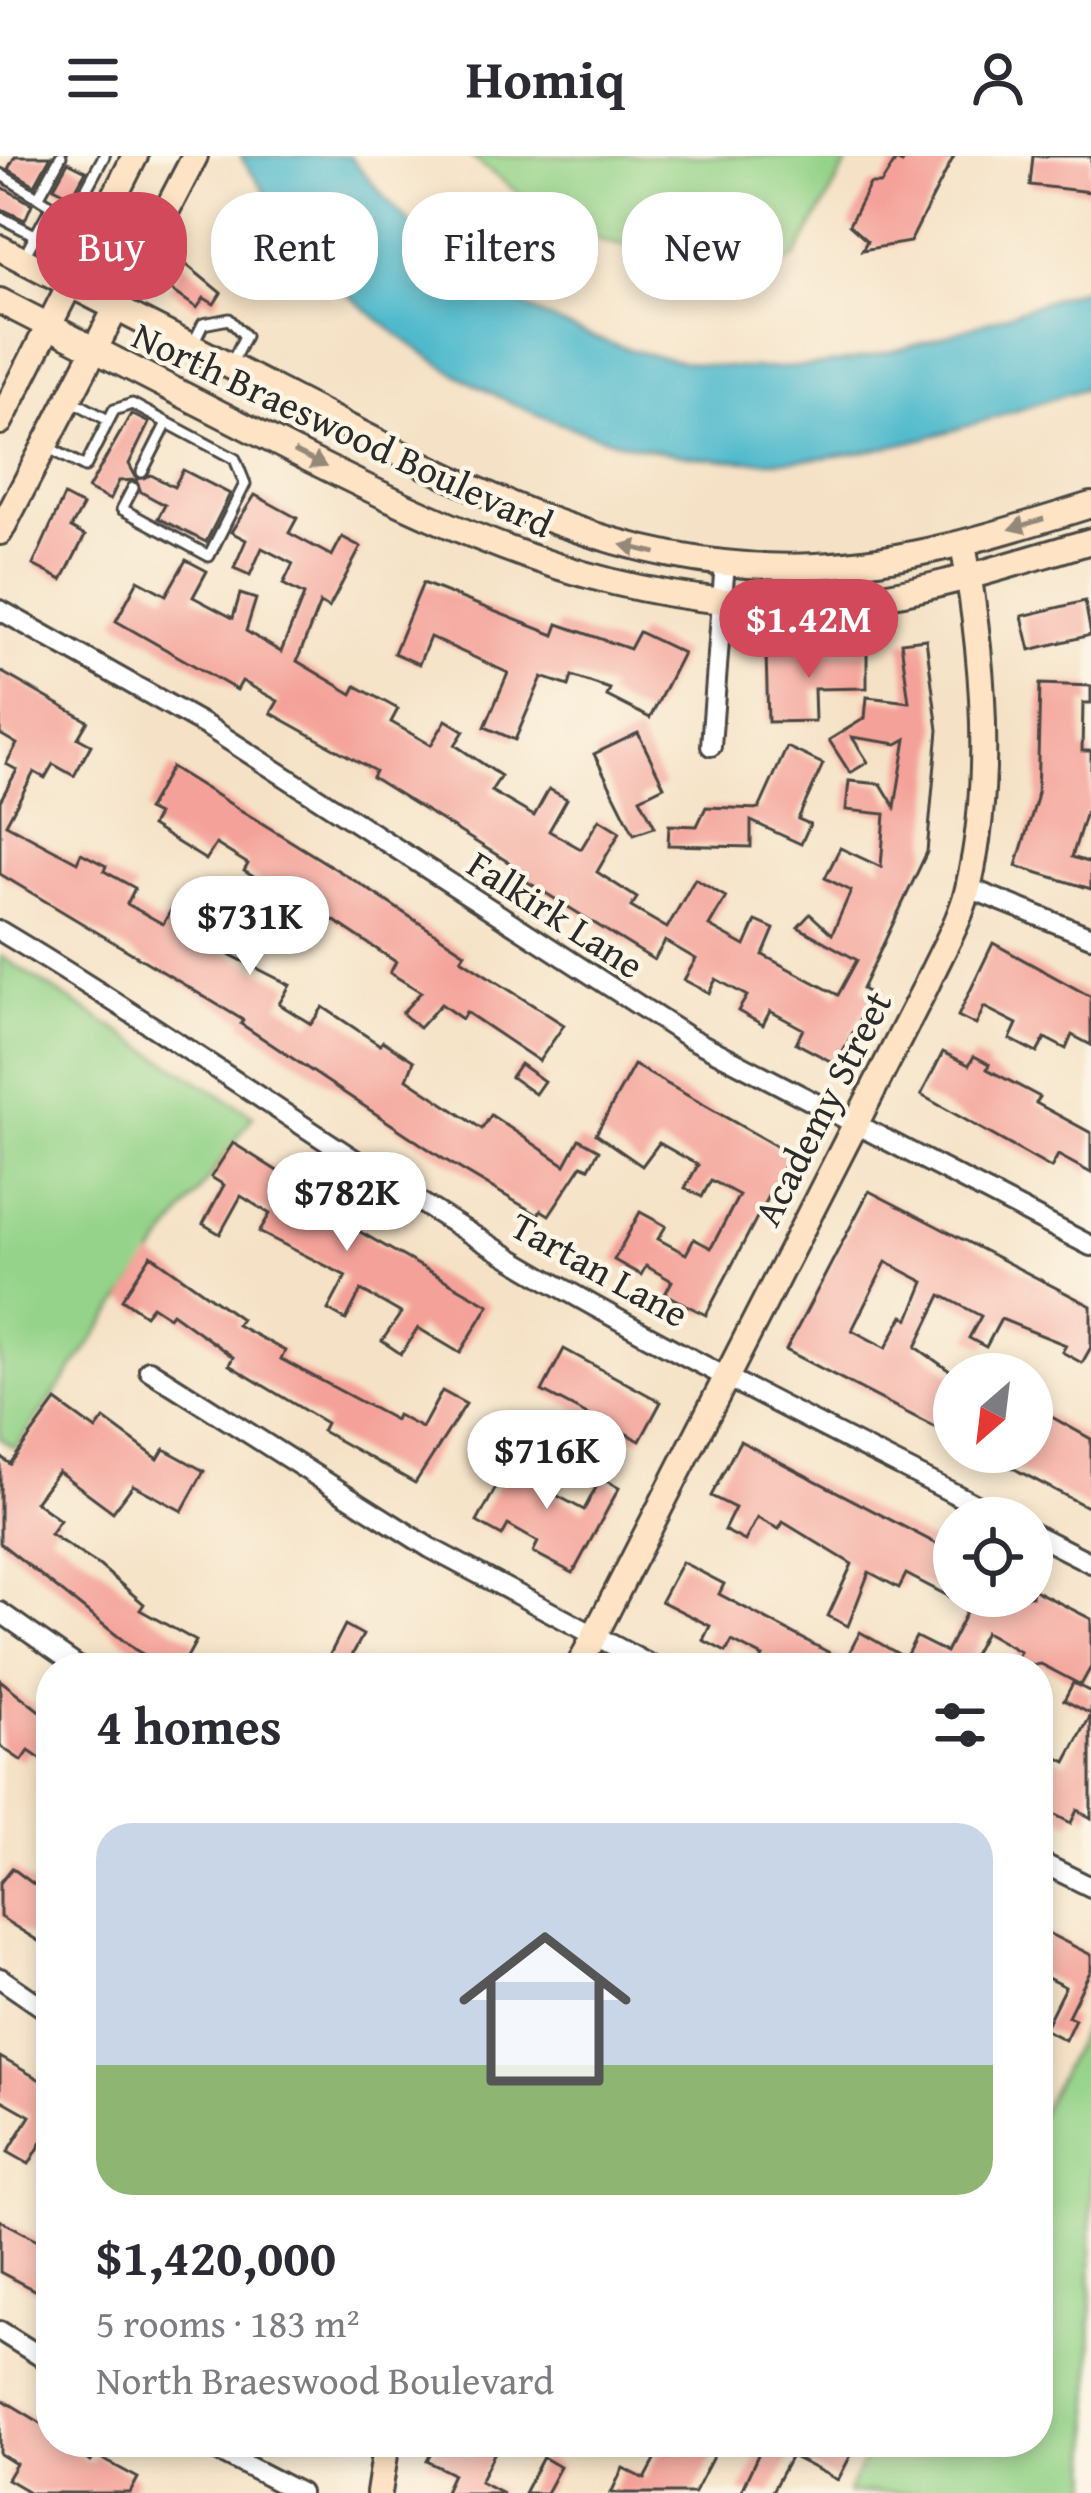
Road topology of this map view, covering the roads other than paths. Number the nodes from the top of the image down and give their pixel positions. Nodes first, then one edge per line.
1 (61, 156) edge
2 (104, 156) edge
3 (196, 156) edge
4 (134, 157) edge
5 (0, 174) edge
6 (36, 192) edge
7 (41, 192) edge
8 (85, 192) edge
9 (117, 192) edge
10 (177, 192) edge
11 (0, 217) edge
12 (35, 235) joint
13 (11, 254) edge
14 (62, 300) edge
15 (100, 300) edge
16 (120, 300) edge
17 (0, 301) edge
18 (116, 308) junction
19 (48, 328) junction
20 (192, 346) junction
21 (93, 350) junction
22 (230, 366) junction
23 (146, 377) junction
24 (68, 399) junction
25 (193, 400) junction
26 (132, 404) junction
27 (108, 420) junction
28 (0, 422) edge
29 (167, 423) junction
30 (244, 426) junction
31 (179, 429) junction
32 (44, 446) junction
33 (228, 455) junction
34 (416, 461) junction
35 (142, 472) dead end
36 (134, 488) dead end
37 (394, 501) junction
38 (1091, 505) edge
39 (0, 532) edge
40 (1091, 541) edge
41 (963, 544) junction
42 (724, 562) junction
43 (969, 575) junction
44 (724, 600) junction
45 (0, 610) edge
46 (711, 746) dead end
47 (969, 888) junction
48 (0, 931) edge
49 (1091, 938) edge
50 (853, 1124) junction
51 (1091, 1246) edge
52 (148, 1370) dead end
53 (725, 1376) junction
54 (962, 1497) edge
55 (1053, 1544) edge
56 (1091, 1563) edge
57 (0, 1612) edge
58 (594, 1636) junction
59 (59, 1653) edge
60 (586, 1653) edge
61 (627, 1653) edge
62 (1053, 1868) edge
63 (1091, 1887) edge
64 (0, 1978) edge
65 (36, 2003) edge
66 (0, 2331) edge
67 (36, 2354) edge
68 (230, 2457) edge
69 (385, 2457) edge
70 (300, 2493) edge
71 (379, 2493) edge

1 - 7 lane
2 - 8 lane
3 - 10 main road
4 - 9 main road
5 - 6 lane
11 - 12 lane
12 - 13 lane
14 - 19 main road
15 - 18 main road, North Braeswood Boulevard
16 - 18 main road
17 - 19 main road, North Braeswood Boulevard
18 - 20 main road, North Braeswood Boulevard
18 - 21 main road
19 - 21 main road, North Braeswood Boulevard
19 - 28 main road
20 - 22 main road, North Braeswood Boulevard
20 - 22 lane
21 - 23 main road, North Braeswood Boulevard
21 - 24 main road
22 - 34 main road, North Braeswood Boulevard
23 - 25 main road, North Braeswood Boulevard
23 - 26 lane
24 - 27 lane
24 - 32 main road
25 - 30 main road, North Braeswood Boulevard
25 - 31 lane
26 - 27 lane
26 - 29 lane
27 - 32 lane
29 - 31 lane
29 - 35 lane
30 - 33 lane
30 -> 37 main road, North Braeswood Boulevard
31 - 33 lane
32 - 39 main road
33 - 36 lane
34 - 37 main road
42 -> 34 main road, North Braeswood Boulevard
37 - 44 main road, North Braeswood Boulevard
38 -> 41 main road, North Braeswood Boulevard
40 - 43 main road, North Braeswood Boulevard
41 - 42 main road, North Braeswood Boulevard
41 - 43 main road, Academy Street
42 - 44 street
43 - 44 main road, North Braeswood Boulevard
43 - 47 main road, Academy Street
44 - 46 street
45 - 50 street, Falkirk Lane
47 - 49 street
47 - 50 main road, Academy Street
48 - 53 street, Tartan Lane
50 - 51 street, Falkirk Lane
50 - 53 main road, Academy Street
52 - 58 street
53 - 54 street, Tartan Lane
53 - 58 main road, Academy Street
55 - 56 street
57 - 59 street
58 - 60 main road, Academy Street
58 - 61 street
62 - 63 street
64 - 65 street
66 - 67 street
68 - 70 street
69 - 71 main road

